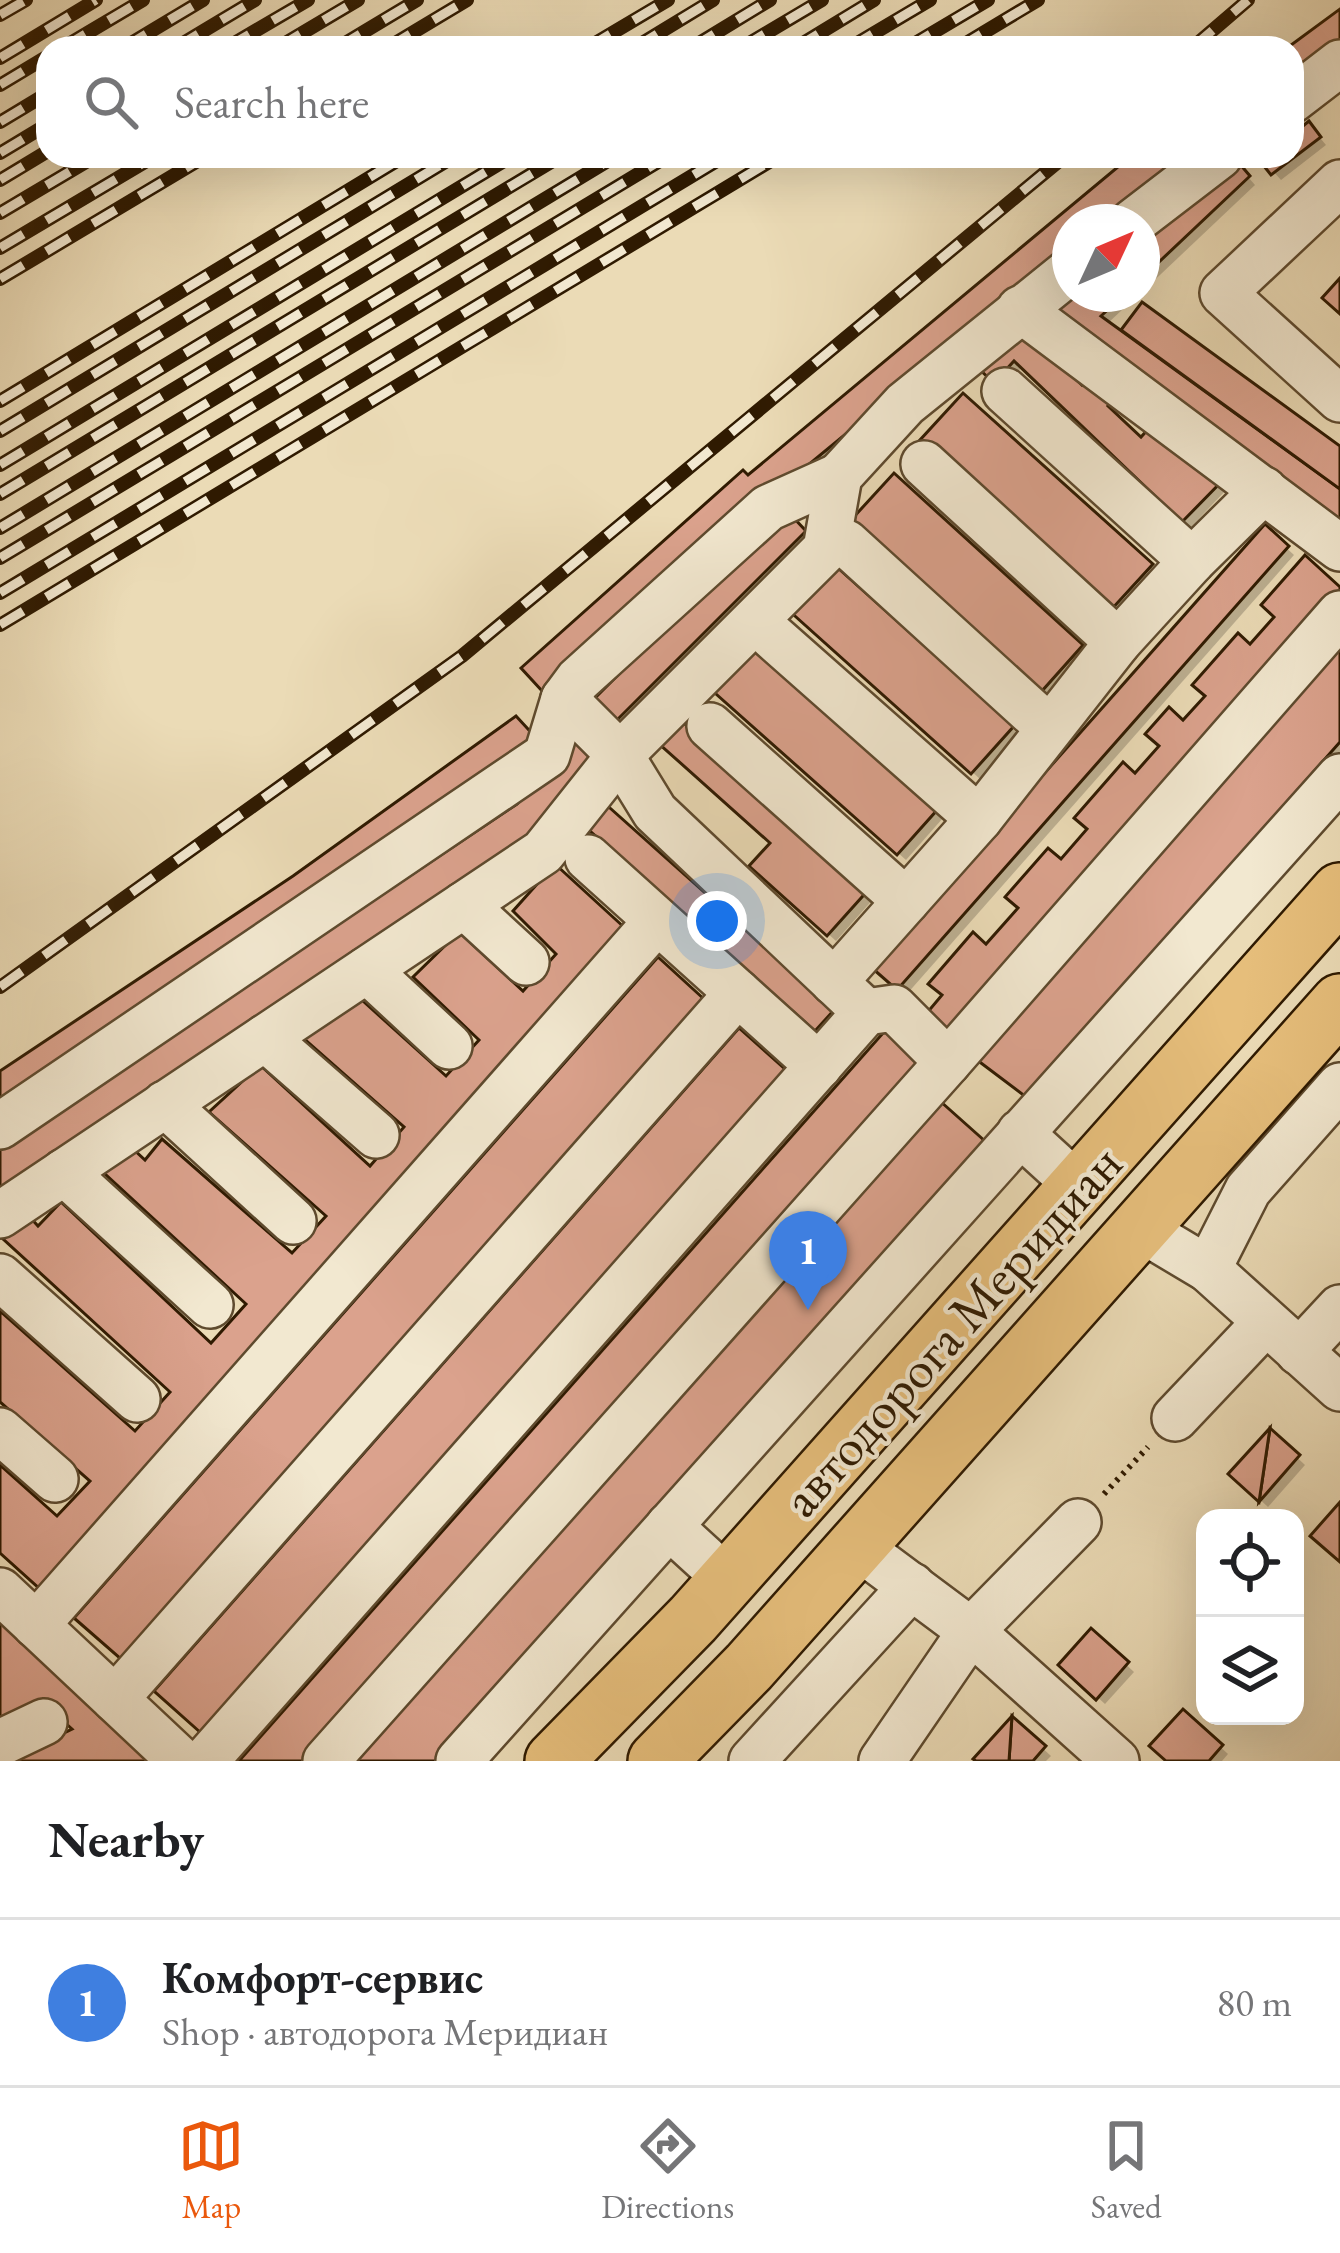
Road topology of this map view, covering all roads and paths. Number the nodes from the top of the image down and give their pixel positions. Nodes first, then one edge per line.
1 (1340, 63) edge
2 (1304, 91) edge
3 (1203, 168) edge
4 (1340, 183) edge
5 (1156, 204) edge
6 (1052, 285) edge
7 (1020, 309) junction
8 (1005, 391) dead end
9 (1340, 399) edge
10 (924, 464) dead end
11 (839, 476) junction
12 (1264, 490) junction
13 (846, 543) dead end
14 (1340, 548) edge
15 (1192, 561) junction
16 (1340, 614) edge
17 (772, 637) dead end
18 (1118, 642) junction
19 (564, 699) junction
20 (710, 726) dead end
21 (1049, 728) junction
22 (620, 755) junction
23 (1340, 777) edge
24 (979, 819) junction
25 (588, 858) dead end
26 (1340, 892) edge
27 (906, 902) junction
28 (464, 905) junction
29 (657, 921) junction
30 (526, 962) dead end
31 (367, 970) junction
32 (738, 993) junction
33 (850, 997) junction
34 (1340, 1003) edge
35 (265, 1038) junction
36 (449, 1046) dead end
37 (948, 1062) junction
38 (819, 1066) junction
39 (1340, 1086) edge
40 (165, 1104) junction
41 (0, 1126) edge
42 (1019, 1133) junction
43 (376, 1135) dead end
44 (64, 1172) junction
45 (1078, 1186) junction
46 (0, 1215) edge
47 (293, 1221) dead end
48 (1141, 1229) junction
49 (1208, 1269) junction
50 (0, 1276) edge
51 (210, 1305) dead end
52 (1340, 1307) edge
53 (1264, 1323) junction
54 (1299, 1352) junction
55 (1340, 1388) edge
56 (137, 1399) dead end
57 (1175, 1418) joint
58 (0, 1431) edge
59 (55, 1479) dead end
60 (1078, 1522) joint
61 (669, 1526) junction
62 (857, 1546) junction
63 (728, 1580) junction
64 (912, 1586) junction
65 (0, 1591) edge
66 (36, 1625) junction
67 (971, 1631) junction
68 (115, 1699) junction
69 (44, 1721) dead end
70 (0, 1743) edge
71 (181, 1761) edge
72 (205, 1761) edge
73 (326, 1761) edge
74 (459, 1761) edge
75 (554, 1761) edge
76 (657, 1761) edge
77 (752, 1761) edge
78 (882, 1761) edge
79 (1116, 1761) edge

1 - 2 street
3 - 5 street
4 - 9 street
6 - 7 street
7 - 11 street
7 - 12 street
8 - 15 street
10 - 18 street
11 - 19 street
11 - 22 street
12 - 14 street
12 - 15 street
13 - 21 street
15 - 18 street
16 - 37 street
17 - 24 street
18 - 21 street
19 - 22 street
19 - 41 street
20 - 27 street
21 - 24 street
22 - 28 street
22 - 33 street
23 - 42 street
24 - 27 street
25 - 29 street
26 - 45 main road, автодорога Меридиан
27 - 33 street
28 - 30 street
28 - 31 street
29 - 32 street
29 - 66 street
31 - 35 street
31 - 36 street
32 - 38 street
32 - 68 street
33 - 37 street
33 - 38 street
34 - 48 main road, автодорога Меридиан
35 - 40 street
35 - 43 street
37 - 73 street
38 - 72 street
39 - 49 street
40 - 44 street
40 - 47 street
42 - 45 street
42 - 61 street
44 - 46 street
44 - 51 street
45 - 63 main road, автодорога Меридиан
48 - 49 street
48 - 62 main road, автодорога Меридиан
49 - 53 street
50 - 56 street
52 - 54 street
53 - 54 street
53 - 57 street
54 - 55 street
57 - 60 path
58 - 59 street
60 - 67 street
61 - 63 street
61 - 74 street
62 - 64 street
62 - 76 main road, автодорога Меридиан
63 - 75 main road, автодорога Меридиан
64 - 67 street
64 - 77 street
65 - 66 street
66 - 68 street
67 - 78 street
67 - 79 street
68 - 71 street
69 - 70 street

